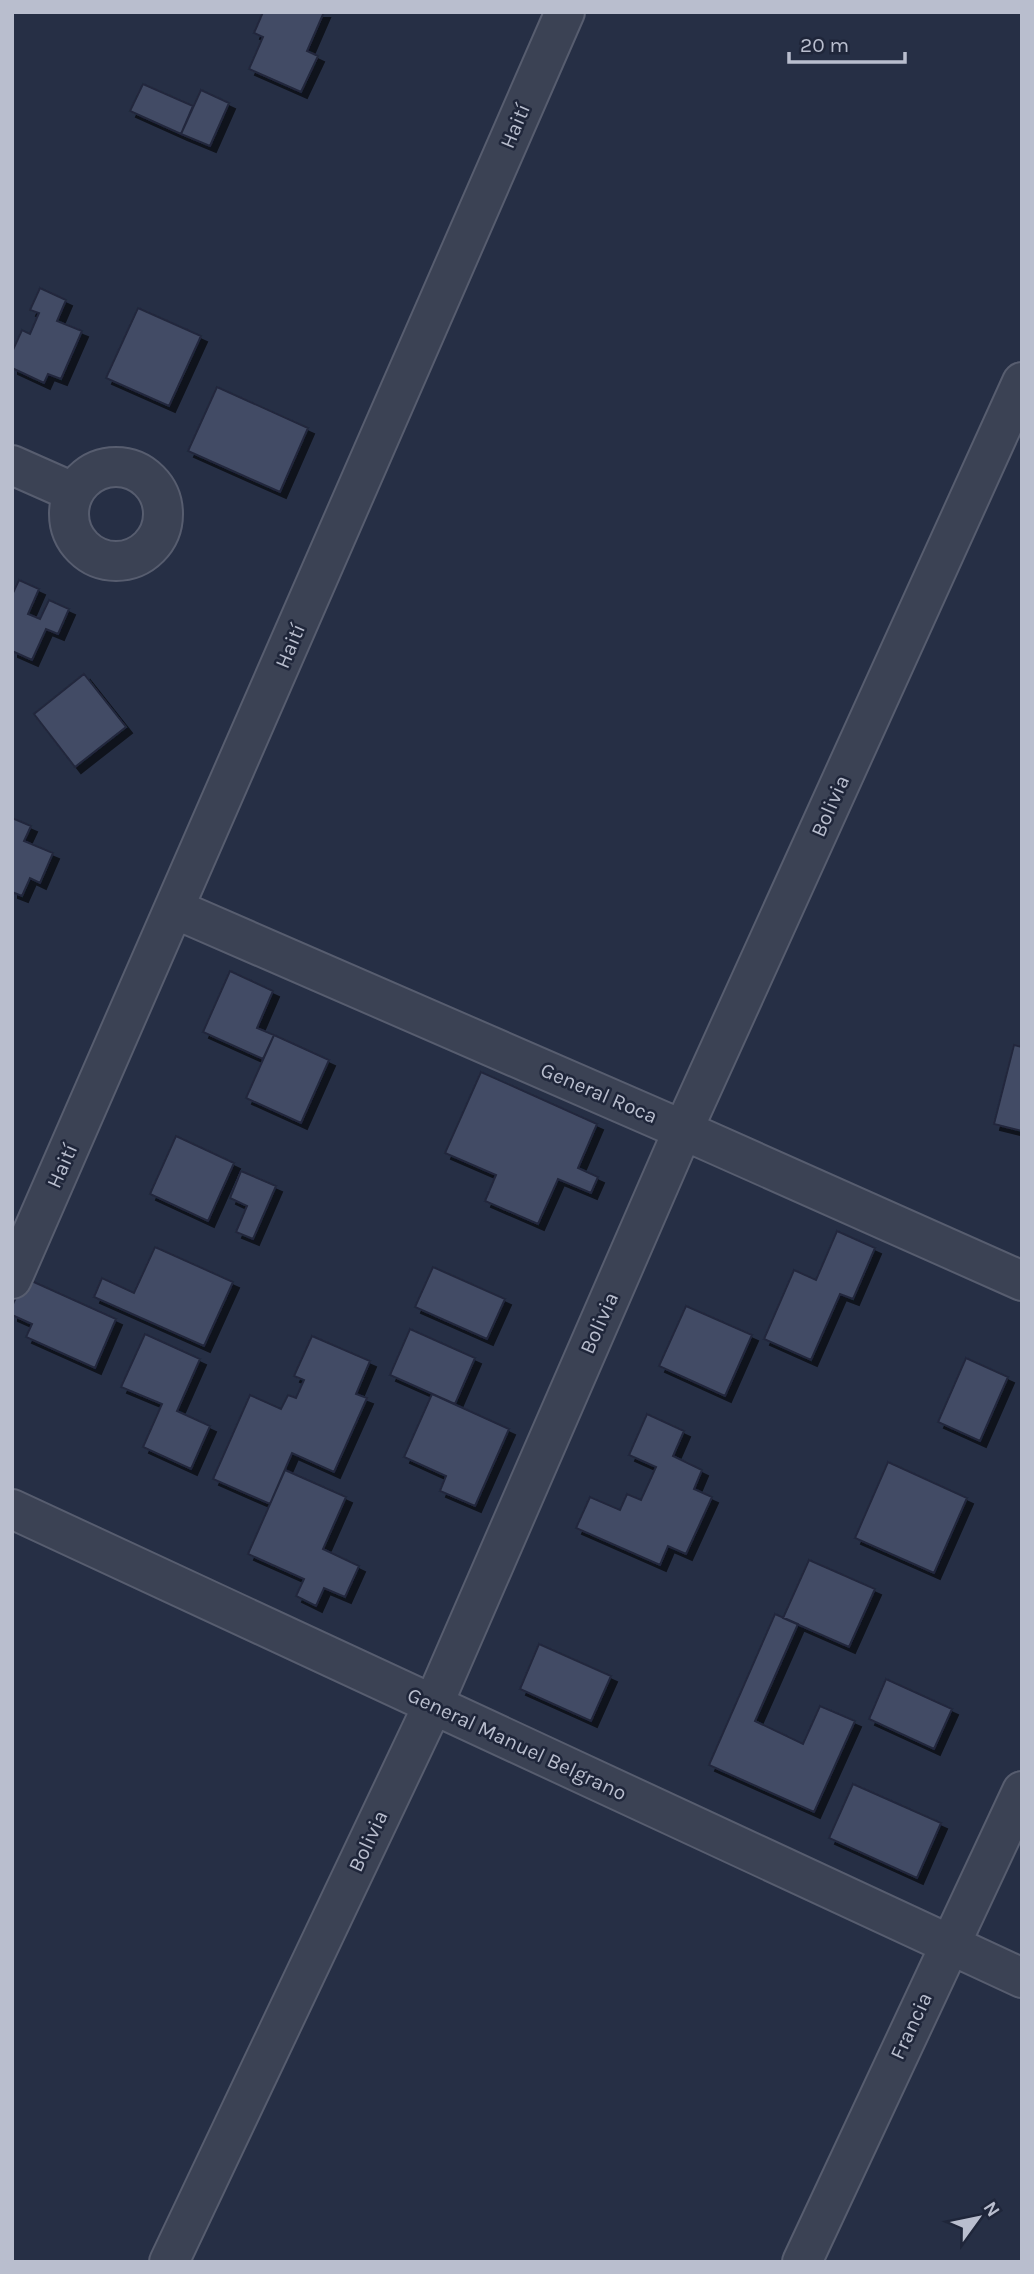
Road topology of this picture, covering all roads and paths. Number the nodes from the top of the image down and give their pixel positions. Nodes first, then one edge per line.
1 (565, 12) edge
2 (1022, 382) edge
3 (12, 465) edge
4 (73, 492) dead end
5 (175, 909) junction
6 (683, 1130) junction
7 (12, 1279) edge
8 (1022, 1282) edge
9 (12, 1509) edge
10 (433, 1705) junction
11 (1022, 1791) edge
12 (948, 1945) junction
13 (1022, 1978) edge
14 (169, 2262) edge
15 (802, 2262) edge

1 - 5 street, Haití
2 - 6 street, Bolivia
3 - 4 street
5 - 6 street, General Roca
5 - 7 street, Haití
6 - 8 street, General Roca
6 - 10 street, Bolivia
9 - 10 street, General Manuel Belgrano
10 - 12 street, General Manuel Belgrano
10 - 14 street, Bolivia
11 - 12 street, Francia
12 - 13 street, General Manuel Belgrano
12 - 15 street, Francia

